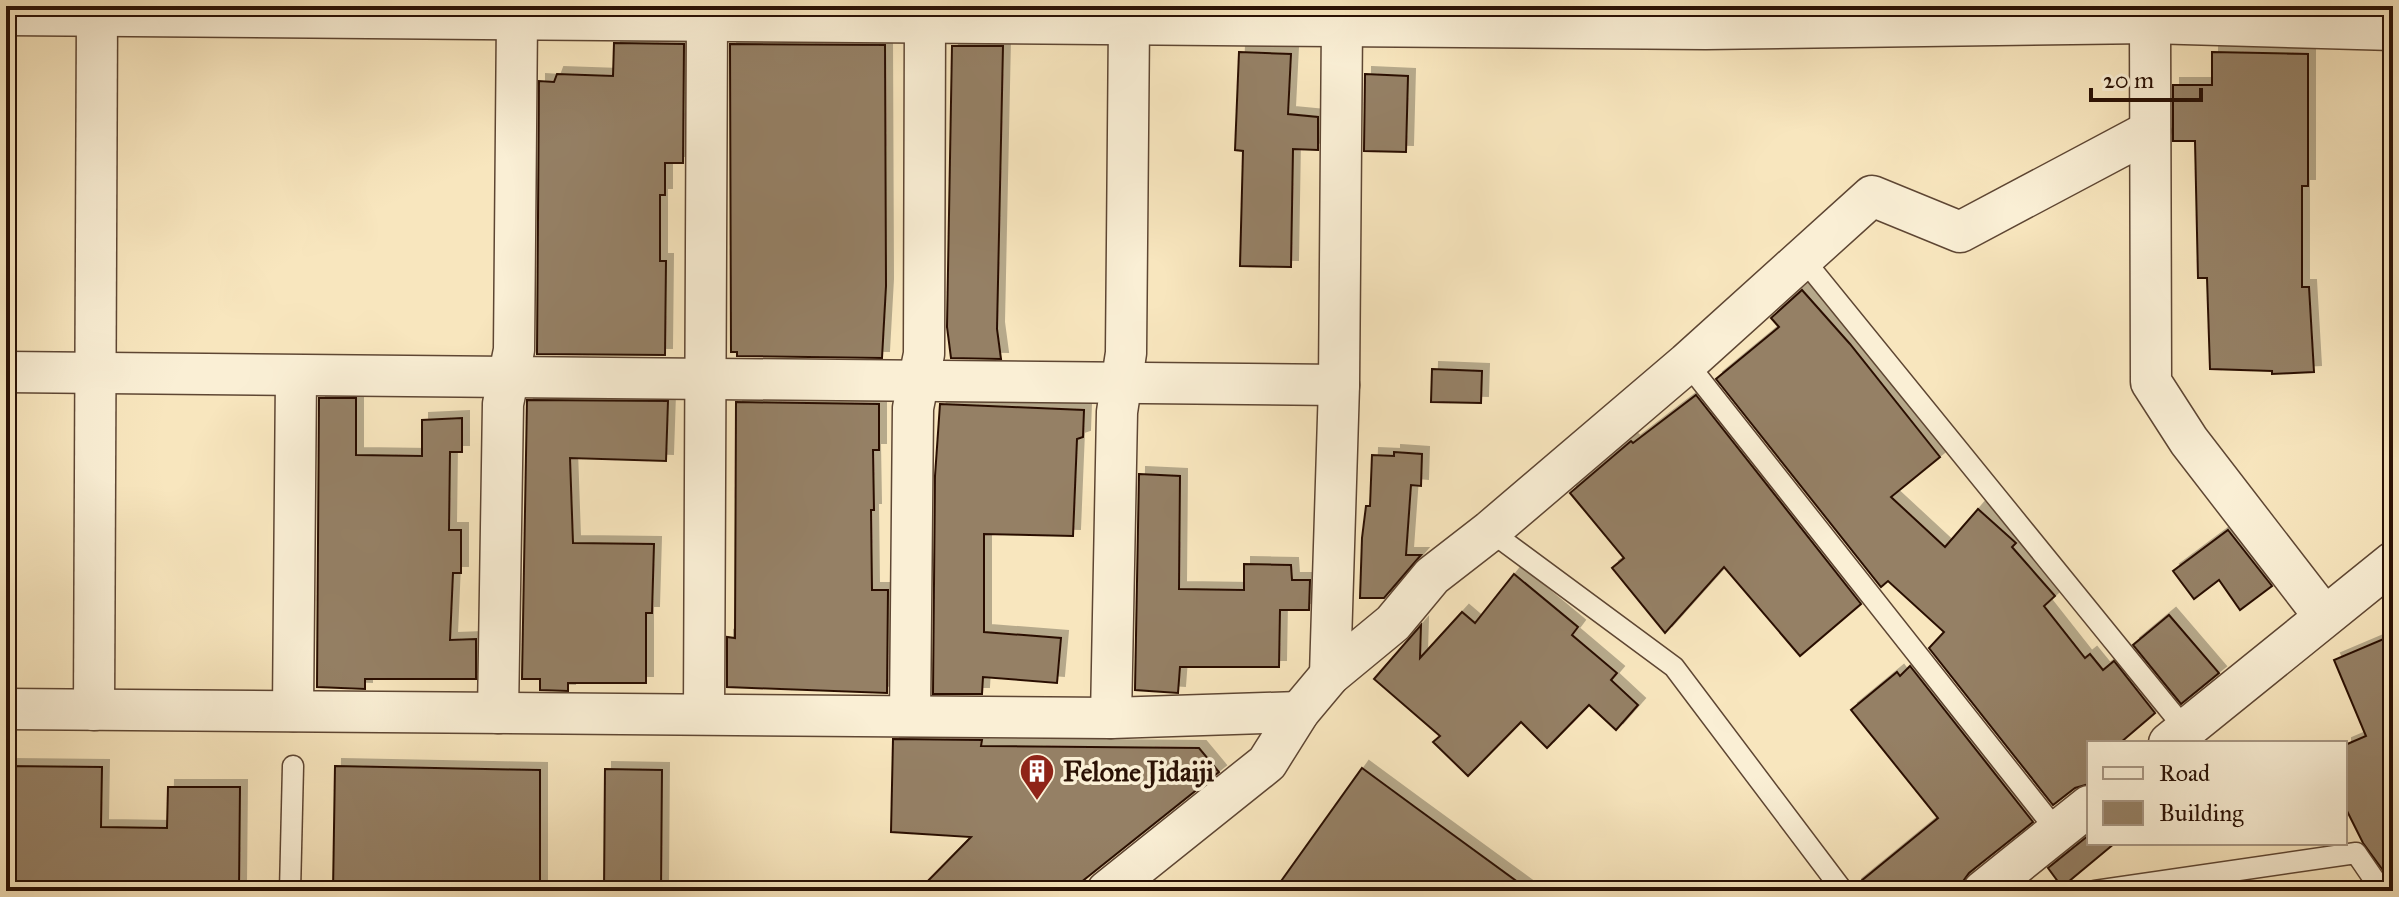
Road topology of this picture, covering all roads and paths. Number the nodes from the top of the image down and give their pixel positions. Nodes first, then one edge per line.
1 (6, 13) edge
2 (927, 13) edge
3 (97, 14) junction
4 (2149, 14) edge
5 (707, 16) junction
6 (1747, 16) edge
7 (517, 17) junction
8 (1355, 18) edge
9 (1129, 22) junction
10 (2393, 28) edge
11 (2150, 131) junction
12 (1804, 260) junction
13 (1687, 363) junction
14 (6, 372) edge
15 (96, 373) junction
16 (296, 376) junction
17 (509, 378) junction
18 (706, 379) junction
19 (918, 380) junction
20 (1123, 383) junction
21 (1339, 385) junction
22 (1490, 531) junction
23 (2393, 562) edge
24 (2324, 616) junction
25 (1330, 675) junction
26 (6, 709) edge
27 (94, 710) junction
28 (293, 711) junction
29 (1299, 712) junction
30 (498, 713) junction
31 (704, 714) junction
32 (910, 716) junction
33 (1111, 718) junction
34 (2178, 736) edge
35 (293, 766) dead end
36 (2087, 808) edge
37 (2057, 831) junction
38 (290, 891) edge
39 (1107, 891) edge
40 (1843, 891) edge
41 (1983, 891) edge
42 (2095, 891) edge
43 (2382, 891) edge

1 - 3 street
2 - 5 street
2 - 9 street
2 - 19 street
3 - 7 street
3 - 15 street
4 - 6 street
4 - 10 street
4 - 11 street
5 - 7 street
5 - 18 street
6 - 8 street
7 - 17 street
8 - 9 street
8 - 21 street
9 - 20 street
11 - 12 street
11 - 24 street
12 - 13 street
12 - 34 lane
13 - 22 street
13 - 37 lane
14 - 15 street
15 - 16 street
15 - 27 street
16 - 17 street
16 - 28 street
17 - 18 street
17 - 30 street
18 - 19 street
18 - 31 street
19 - 20 street
19 - 32 street
20 - 21 street
20 - 33 street
21 - 25 street
22 - 25 street
22 - 40 lane
23 - 24 street
24 - 34 street
25 - 29 street
26 - 27 street
27 - 28 street
28 - 30 street
29 - 33 street
29 - 39 street
30 - 31 street
31 - 32 street
32 - 33 street
35 - 38 lane
36 - 37 street
37 - 41 street
42 - 43 lane

